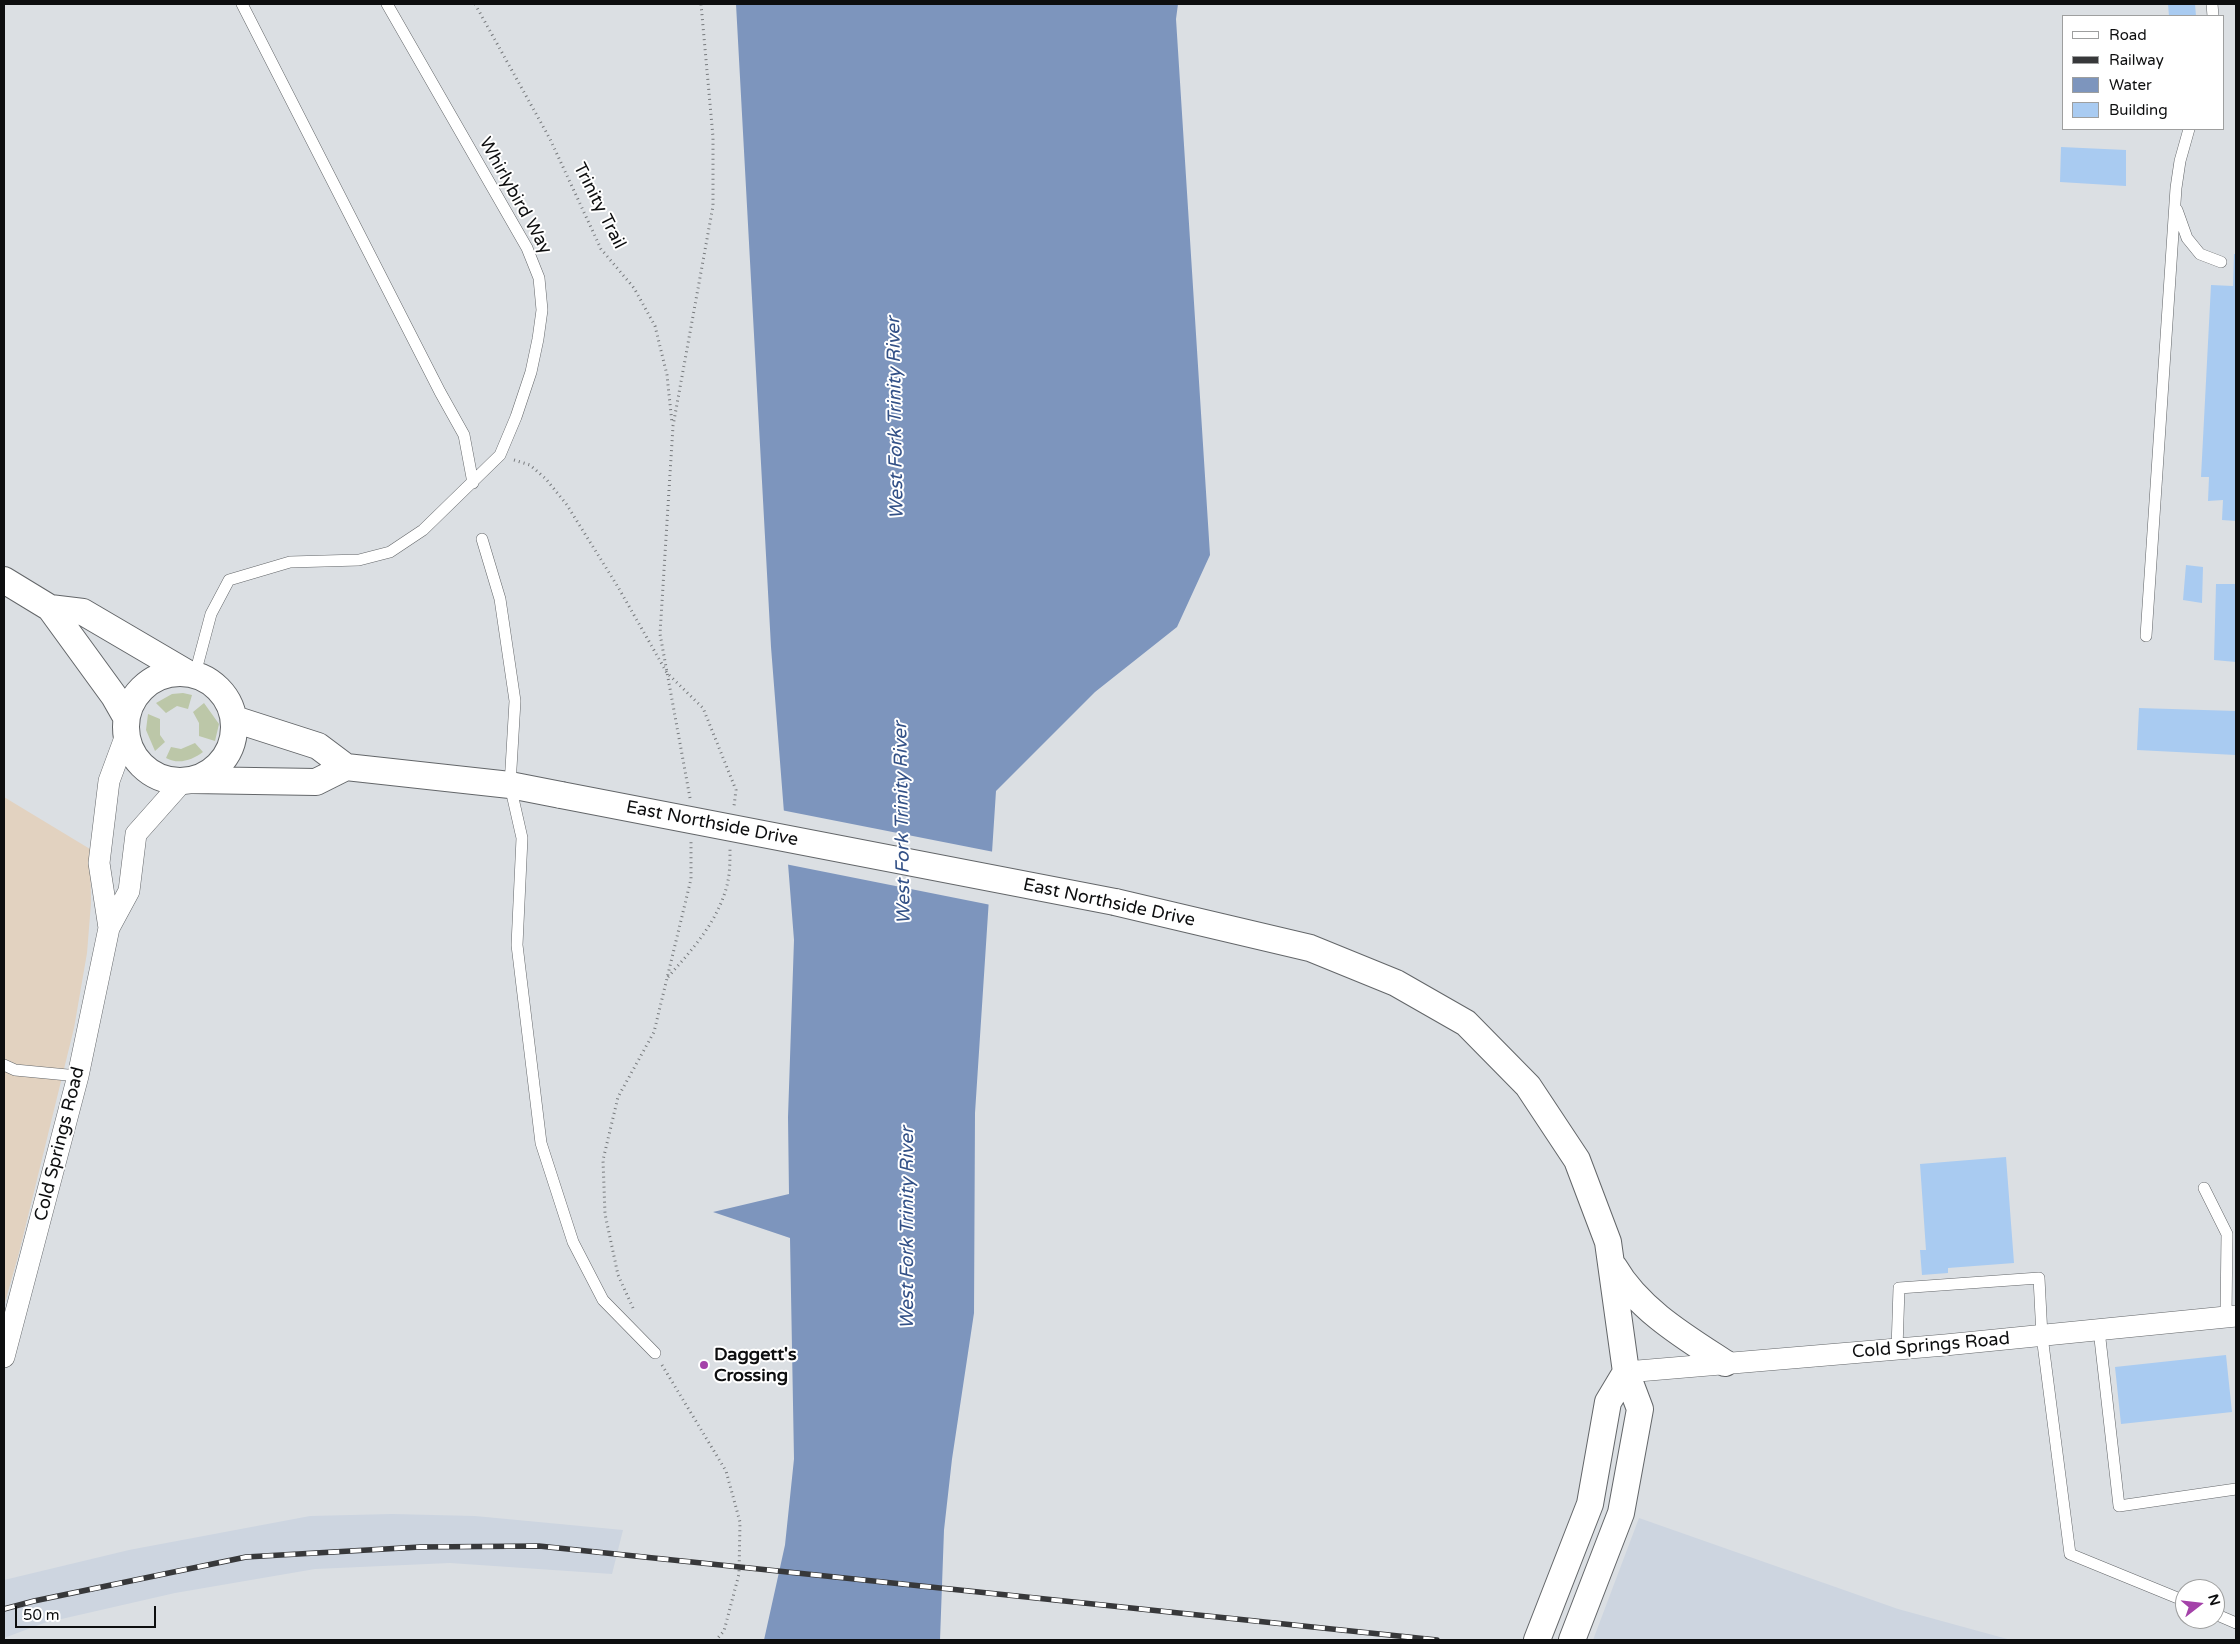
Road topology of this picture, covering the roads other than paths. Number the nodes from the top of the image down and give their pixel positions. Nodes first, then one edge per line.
1 (242, 4) edge
2 (387, 4) edge
3 (2190, 130) edge
4 (2175, 203) junction
5 (2221, 262) dead end
6 (473, 482) junction
7 (482, 539) dead end
8 (4, 580) edge
9 (50, 608) junction
10 (2146, 636) dead end
11 (191, 673) junction
12 (234, 719) junction
13 (126, 726) junction
14 (346, 767) junction
15 (188, 781) junction
16 (510, 786) junction
17 (109, 928) junction
18 (4, 1065) edge
19 (78, 1076) junction
20 (2204, 1188) dead end
21 (1612, 1264) junction
22 (2231, 1316) edge
23 (2099, 1330) junction
24 (2042, 1336) junction
25 (1897, 1349) junction
26 (654, 1353) dead end
27 (4, 1357) edge
28 (1724, 1363) junction
29 (1626, 1372) junction
30 (2236, 1489) edge
31 (2175, 1597) edge
32 (1537, 1640) edge
33 (1572, 1640) edge

1 - 6 lane
2 - 6 lane, Whirlybird Way
3 - 4 lane
4 - 5 lane
4 - 10 lane
6 - 11 lane, Whirlybird Way
7 - 16 lane
8 - 9 street
9 - 11 street
9 - 13 street
11 - 12 street
11 - 13 street
12 - 14 street
12 - 15 street
13 - 15 street
13 - 17 street, Cold Springs Road
14 - 15 street
14 - 16 street, East Northside Drive
15 - 17 street, Cold Springs Road
16 - 21 street, East Northside Drive, bridge
16 - 26 lane
17 - 19 street, Cold Springs Road
18 - 19 lane
19 - 27 street, Cold Springs Road
20 - 22 lane
21 - 28 street
21 - 29 street, East Northside Drive
22 - 23 street, Cold Springs Road
23 - 24 street, Cold Springs Road
23 - 30 lane
24 - 25 street, Cold Springs Road
24 - 25 lane
24 - 31 lane
25 - 28 street, Cold Springs Road
28 - 29 street, Cold Springs Road
29 - 32 street
29 - 33 street, East Northside Drive

